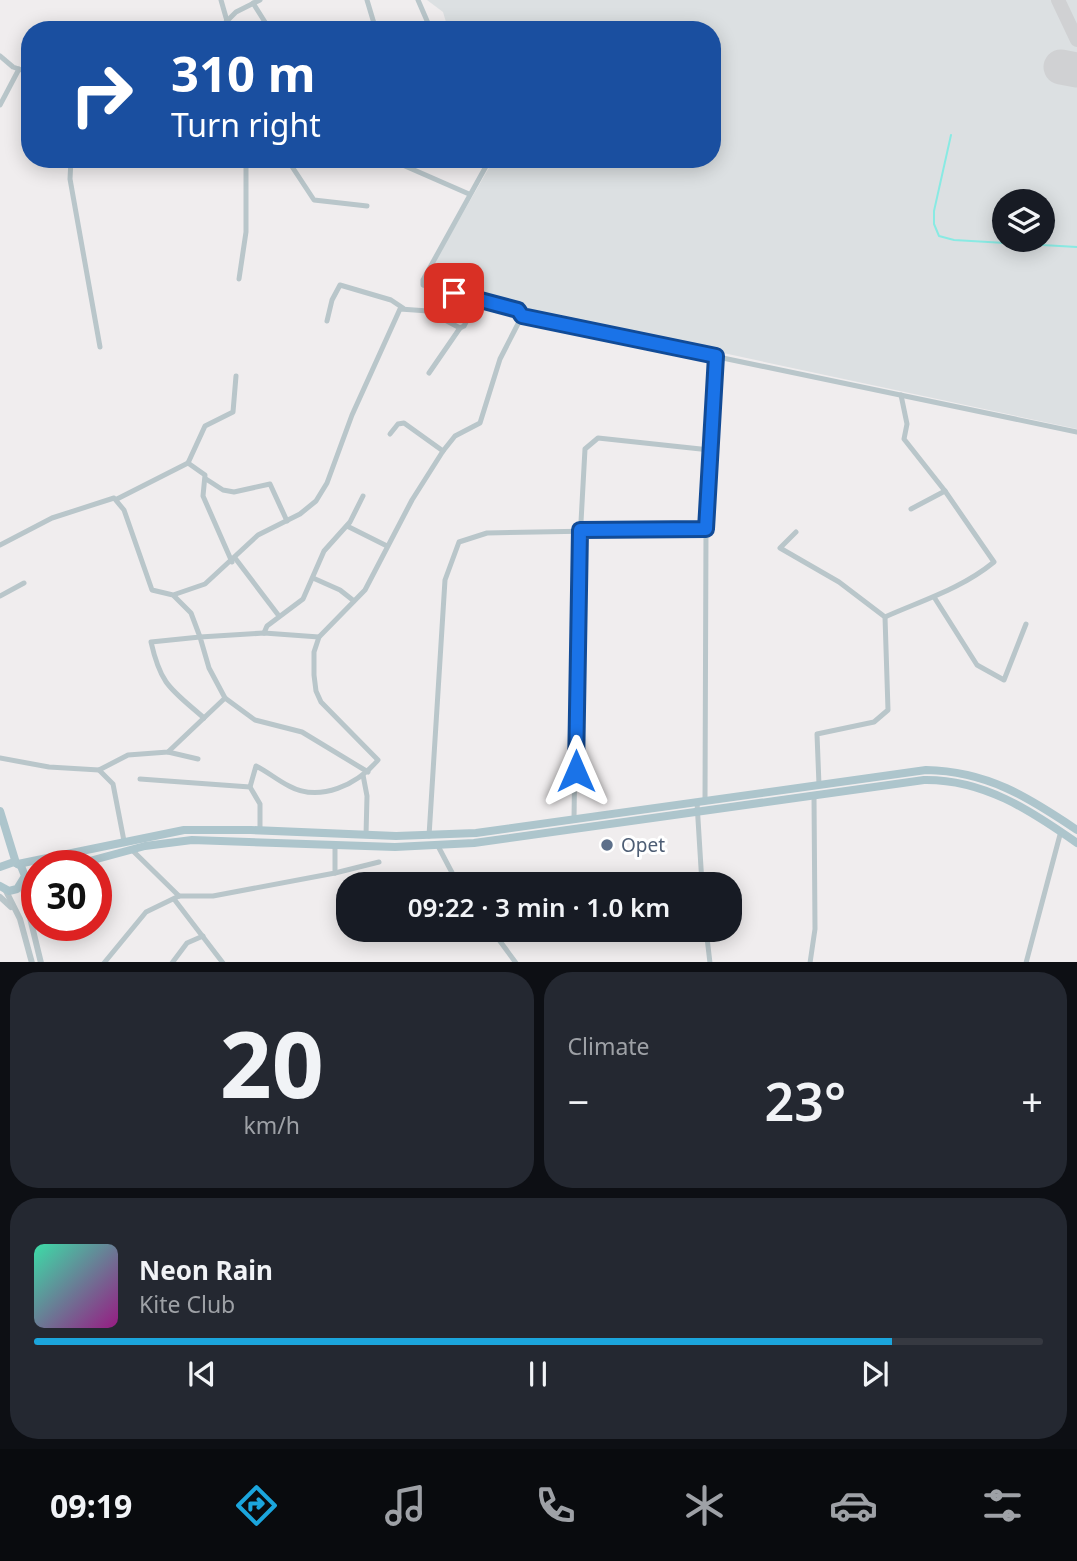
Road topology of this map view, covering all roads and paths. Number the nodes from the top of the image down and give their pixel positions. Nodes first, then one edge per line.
1 (221, 0) edge
2 (260, 0) edge
3 (367, 0) edge
4 (418, 0) edge
5 (253, 3) junction
6 (228, 21) joint
7 (264, 21) edge
8 (373, 21) edge
9 (427, 21) edge
10 (0, 56) edge
11 (19, 69) joint
12 (0, 105) edge
13 (71, 168) edge
14 (246, 168) edge
15 (293, 168) edge
16 (409, 168) edge
17 (485, 168) edge
18 (469, 194) junction
19 (367, 206) dead end
20 (239, 279) dead end
21 (478, 299) junction
22 (403, 308) junction
23 (522, 316) junction
24 (327, 321) dead end
25 (460, 328) junction
26 (100, 347) dead end
27 (716, 356) junction
28 (429, 373) dead end
29 (236, 376) dead end
30 (901, 395) junction
31 (1077, 432) edge
32 (390, 434) dead end
33 (710, 450) junction
34 (443, 451) junction
35 (188, 463) junction
36 (206, 479) junction
37 (945, 491) junction
38 (363, 496) dead end
39 (117, 499) junction
40 (911, 509) dead end
41 (287, 521) junction
42 (346, 526) junction
43 (706, 529) junction
44 (580, 530) junction
45 (796, 532) dead end
46 (0, 545) edge
47 (387, 546) junction
48 (234, 560) junction
49 (313, 578) junction
50 (24, 583) dead end
51 (173, 595) junction
52 (0, 596) edge
53 (934, 597) junction
54 (354, 601) junction
55 (279, 616) junction
56 (885, 617) junction
57 (1026, 624) dead end
58 (264, 633) junction
59 (319, 636) junction
60 (200, 637) junction
61 (225, 698) junction
62 (204, 718) junction
63 (168, 752) junction
64 (0, 758) edge
65 (198, 759) dead end
66 (99, 770) junction
67 (365, 773) junction
68 (140, 779) dead end
69 (819, 785) junction
70 (250, 787) junction
71 (814, 796) junction
72 (701, 803) junction
73 (0, 811) edge
74 (698, 814) junction
75 (574, 820) junction
76 (260, 830) junction
77 (1077, 830) edge
78 (1061, 831) junction
79 (366, 835) junction
80 (429, 836) junction
81 (124, 841) junction
82 (1077, 843) edge
83 (335, 844) junction
84 (438, 846) junction
85 (131, 849) junction
86 (112, 854) edge
87 (379, 862) dead end
88 (17, 863) junction
89 (0, 867) edge
90 (21, 868) edge
91 (452, 872) edge
92 (701, 872) edge
93 (335, 873) junction
94 (21, 885) edge
95 (2, 890) edge
96 (176, 897) junction
97 (203, 936) junction
98 (36, 941) edge
99 (501, 942) edge
100 (708, 942) edge
101 (32, 962) edge
102 (41, 962) edge
103 (104, 962) edge
104 (172, 962) edge
105 (223, 962) edge
106 (516, 962) edge
107 (710, 962) edge
108 (810, 962) edge
109 (1026, 962) edge

1 - 6 street
2 - 5 street
3 - 8 street
4 - 9 street
5 - 6 street
5 - 7 street
10 - 11 street
11 - 12 street
13 - 26 street
14 - 20 street
15 - 19 street
16 - 18 street
17 - 18 street
18 - 21 street
21 - 23 street
21 - 25 street
22 - 24 street
22 - 25 street
22 - 41 street
23 - 27 street
23 - 34 street
25 - 28 street
27 - 30 street
27 - 33 street
29 - 35 street
30 - 31 street
30 - 37 street
32 - 34 street
33 - 43 street
33 - 44 street
34 - 47 street
35 - 36 street
35 - 39 street
36 - 41 street
36 - 48 street
37 - 40 street
37 - 53 street
38 - 42 street
39 - 46 street
39 - 51 street
41 - 48 street
42 - 47 street
42 - 49 street
43 - 44 street
43 - 72 street
44 - 75 street
44 - 80 street
45 - 56 street
47 - 54 street
48 - 51 street
48 - 55 street
49 - 54 street
49 - 55 street
50 - 52 street
51 - 60 street
53 - 56 street
53 - 57 street
54 - 59 street
55 - 58 street
56 - 69 street
58 - 59 street
58 - 60 street
59 - 67 street
60 - 61 street
60 - 62 street
61 - 62 street
61 - 67 street
62 - 63 street
63 - 65 street
63 - 66 street
64 - 66 street
66 - 81 street
67 - 70 street
67 - 79 street
68 - 70 street
69 - 72 main road
69 - 77 main road
70 - 76 street
71 - 74 main road
71 - 78 main road
71 - 108 street
72 - 74 street
72 - 75 main road
73 - 88 main road
74 - 84 main road
74 - 92 street
75 - 80 main road
76 - 79 main road
76 - 81 main road
78 - 82 main road
78 - 109 street
79 - 80 main road
81 - 88 main road
83 - 84 main road
83 - 85 main road
83 - 93 street
84 - 91 street
85 - 86 main road
85 - 96 street
87 - 93 street
88 - 89 main road
88 - 90 main road
93 - 96 street
94 - 95 main road
95 - 101 street
96 - 97 street
96 - 103 street
97 - 104 street
97 - 105 street
98 - 102 street
99 - 106 street
100 - 107 street

